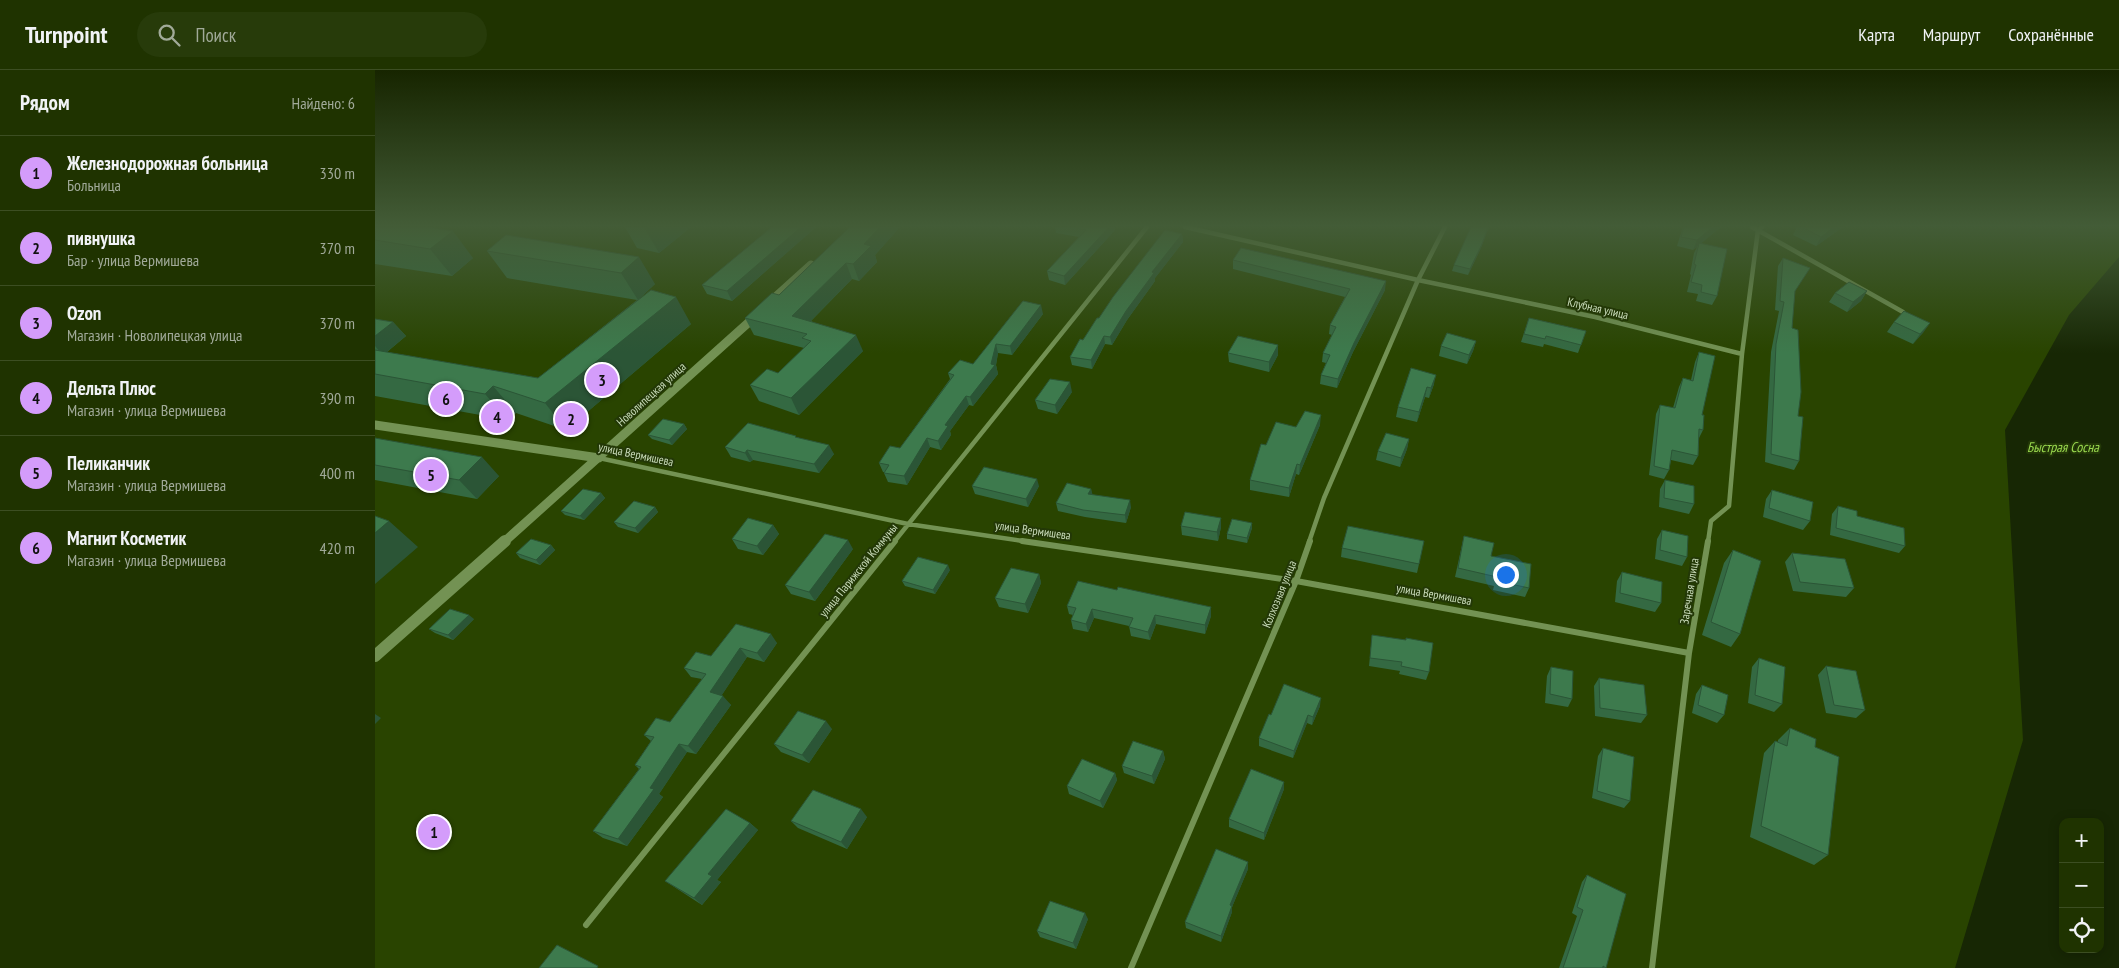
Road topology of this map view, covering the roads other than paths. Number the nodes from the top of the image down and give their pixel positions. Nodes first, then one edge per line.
1 (807, 269) edge
2 (1113, 269) edge
3 (1369, 269) edge
4 (1424, 269) edge
5 (1752, 269) edge
6 (1828, 269) edge
7 (1418, 280) junction
8 (1903, 312) edge
9 (1742, 354) junction
10 (375, 425) edge
11 (599, 458) junction
12 (908, 524) junction
13 (1296, 582) junction
14 (1689, 653) junction
15 (375, 656) edge
16 (586, 925) dead end
17 (1131, 968) edge
18 (1652, 968) edge

1 - 11 street, Новолипецкая улица
2 - 12 street, улица Парижской Коммуны
3 - 7 street, Клубная улица
4 - 7 street, Колхозная улица
5 - 9 street, Заречная улица
6 - 8 street
7 - 9 street, Клубная улица
7 - 13 street, Колхозная улица
9 - 14 street, Заречная улица
10 - 11 street, улица Вермишева
11 - 12 street, улица Вермишева
11 - 15 street, Новолипецкая улица
12 - 13 street, улица Вермишева
12 - 16 street, улица Парижской Коммуны
13 - 14 street, улица Вермишева
13 - 17 street, Колхозная улица
14 - 18 street, Заречная улица

